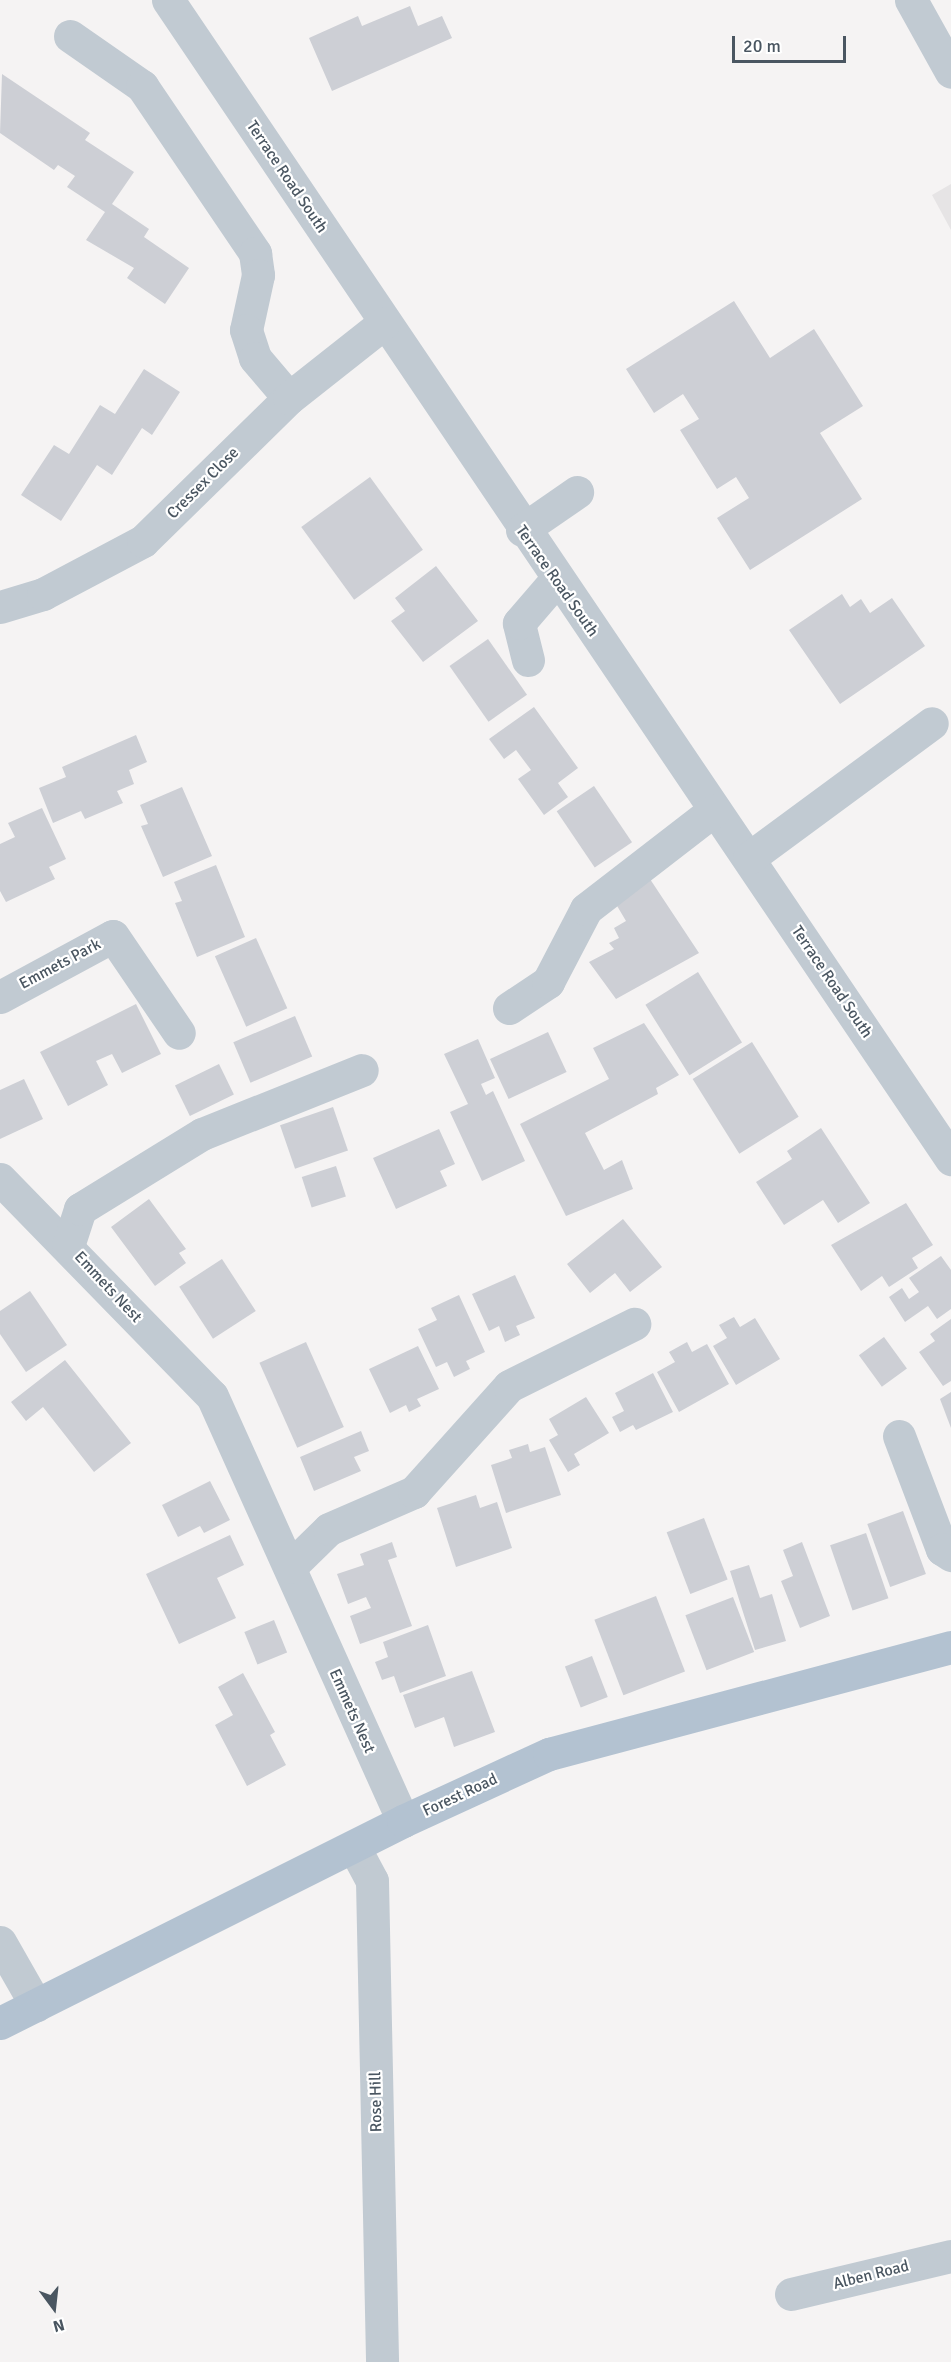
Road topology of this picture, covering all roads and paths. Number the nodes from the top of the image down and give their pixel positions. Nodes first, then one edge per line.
1 (168, 0) edge
2 (911, 0) edge
3 (70, 36) dead end
4 (951, 72) edge
5 (384, 323) junction
6 (289, 398) junction
7 (577, 492) dead end
8 (522, 530) junction
9 (556, 580) junction
10 (0, 607) edge
11 (528, 660) dead end
12 (932, 723) dead end
13 (714, 810) junction
14 (749, 858) junction
15 (0, 997) edge
16 (509, 1008) dead end
17 (179, 1033) dead end
18 (362, 1070) dead end
19 (951, 1159) edge
20 (0, 1179) edge
21 (68, 1246) junction
22 (634, 1324) dead end
23 (899, 1436) dead end
24 (951, 1555) edge
25 (290, 1567) junction
26 (951, 1647) edge
27 (403, 1821) junction
28 (354, 1847) junction
29 (0, 1942) edge
30 (36, 2005) junction
31 (0, 2023) edge
32 (951, 2256) edge
33 (791, 2294) dead end
34 (382, 2362) edge

1 - 5 street, Terrace Road South
2 - 4 street
3 - 6 street
5 - 6 street, Cressex Close
5 - 8 street, Terrace Road South
6 - 10 street, Cressex Close
7 - 8 street
8 - 9 street, Terrace Road South
9 - 11 street
9 - 13 street, Terrace Road South
12 - 14 street
13 - 14 street, Terrace Road South
13 - 16 street
14 - 19 street, Terrace Road South
15 - 17 street, Emmets Park
18 - 21 street, Emmets Nest
20 - 21 street
21 - 25 street, Emmets Nest
22 - 25 street
23 - 24 street
25 - 27 street, Emmets Nest
26 - 27 main road, Forest Road
27 - 28 main road, Forest Road
28 - 30 main road, Forest Road
28 - 34 street, Rose Hill
29 - 30 street
30 - 31 main road, Forest Road
32 - 33 street, Alben Road

